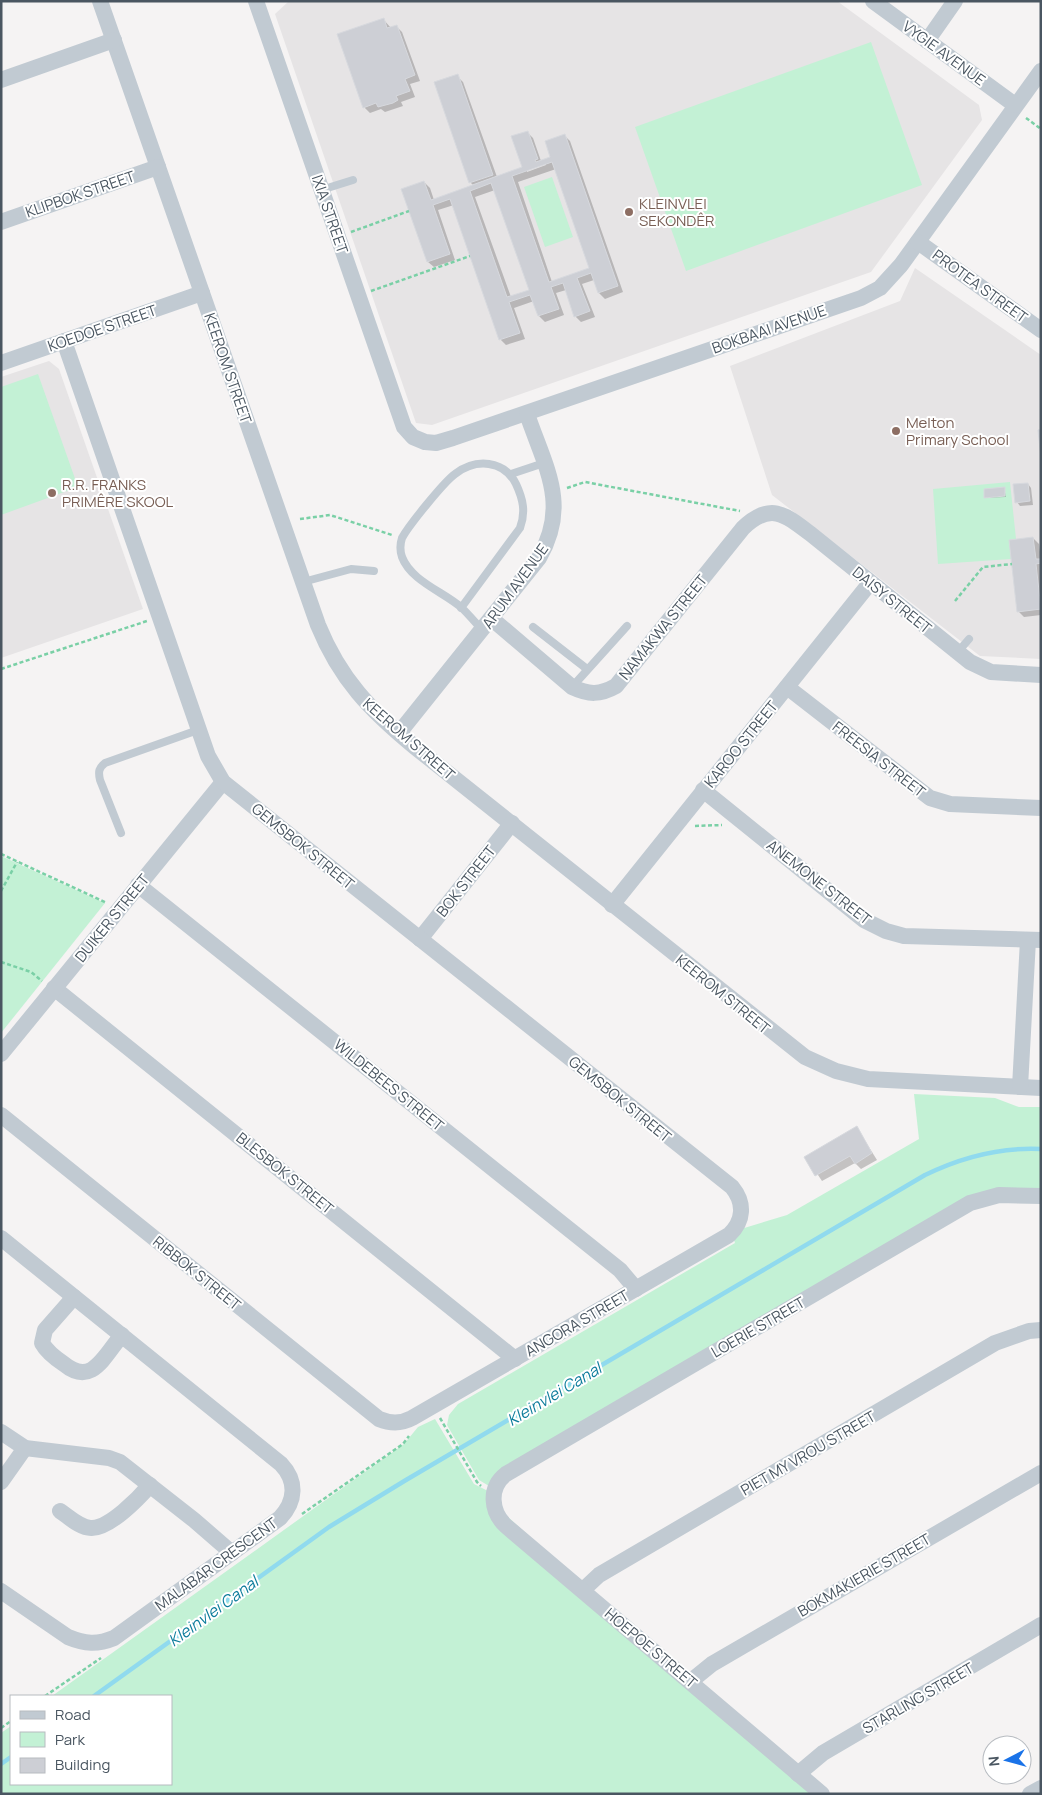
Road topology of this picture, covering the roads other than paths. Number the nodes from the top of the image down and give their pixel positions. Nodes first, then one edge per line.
1 (100, 1) edge
2 (256, 1) edge
3 (873, 1) edge
4 (955, 1) edge
5 (114, 40) junction
6 (927, 41) junction
7 (1041, 71) edge
8 (1, 80) edge
9 (1015, 105) junction
10 (158, 167) junction
11 (353, 180) dead end
12 (321, 190) junction
13 (1, 222) edge
14 (918, 242) junction
15 (202, 293) junction
16 (1041, 330) edge
17 (64, 341) junction
18 (1, 363) edge
19 (527, 414) junction
20 (404, 427) joint
21 (544, 463) junction
22 (511, 474) junction
23 (755, 518) joint
24 (374, 571) dead end
25 (303, 582) junction
26 (870, 583) junction
27 (461, 608) junction
28 (488, 625) junction
29 (627, 626) dead end
30 (533, 627) dead end
31 (968, 639) dead end
32 (957, 653) junction
33 (587, 669) junction
34 (1041, 675) edge
35 (572, 686) junction
36 (787, 686) junction
37 (198, 730) junction
38 (399, 734) junction
39 (223, 782) junction
40 (703, 790) junction
41 (1041, 808) edge
42 (512, 823) junction
43 (121, 833) dead end
44 (138, 885) junction
45 (612, 905) junction
46 (420, 939) junction
47 (1034, 940) edge
48 (54, 988) junction
49 (1, 1054) edge
50 (1020, 1087) junction
51 (1041, 1088) edge
52 (1, 1115) edge
53 (1041, 1196) edge
54 (742, 1208) joint
55 (1, 1238) edge
56 (636, 1289) junction
57 (74, 1297) junction
58 (1041, 1330) edge
59 (122, 1335) junction
60 (515, 1359) junction
61 (397, 1423) joint
62 (1, 1432) edge
63 (25, 1448) junction
64 (1041, 1473) edge
65 (1, 1482) edge
66 (150, 1485) junction
67 (494, 1495) joint
68 (60, 1511) dead end
69 (232, 1553) junction
70 (583, 1590) junction
71 (1, 1591) edge
72 (1041, 1625) edge
73 (691, 1681) junction
74 (798, 1774) junction
75 (1041, 1788) edge
76 (822, 1794) edge
77 (1030, 1794) edge

1 - 5 street, KEEROM STREET
2 - 12 street, IXIA STREET
3 - 6 street, VYGIE AVENUE
4 - 6 street
5 - 8 street
5 - 10 street, KEEROM STREET
6 - 9 street, VYGIE AVENUE
7 - 9 street, BOKBAAI AVENUE
9 - 14 street, BOKBAAI AVENUE
10 - 13 street, KLIPBOK STREET
10 - 15 street, KEEROM STREET
11 - 12 lane
12 - 20 street, IXIA STREET
14 - 16 street, PROTEA STREET
14 - 19 street, BOKBAAI AVENUE
15 - 17 street, KOEDOE STREET
15 - 25 street, KEEROM STREET
17 - 18 street, KOEDOE STREET
17 - 37 street, GEMSBOK STREET
19 - 20 street, BOKBAAI AVENUE
19 - 21 street, ARUM AVENUE
21 - 22 lane
21 - 28 street, ARUM AVENUE
22 - 27 lane
22 - 27 lane
23 - 26 street, DAISY STREET
23 - 35 street, NAMAKWA STREET
24 - 25 lane
25 - 38 street, KEEROM STREET
26 - 32 street, DAISY STREET
26 - 36 street, KAROO STREET
27 - 28 lane
28 - 35 street, NAMAKWA STREET
28 - 38 street, ARUM AVENUE
29 - 33 lane
30 - 33 lane
31 - 32 lane
32 - 34 street, DAISY STREET
33 - 35 lane
36 - 40 street, KAROO STREET
36 - 41 street, FREESIA STREET
37 - 39 street, GEMSBOK STREET
37 - 43 lane
38 - 42 street, KEEROM STREET
39 - 44 street, DUIKER STREET
39 - 46 street, GEMSBOK STREET
40 - 45 street, KAROO STREET
40 - 47 street, ANEMONE STREET
42 - 45 street, KEEROM STREET
42 - 46 street, BOK STREET
44 - 48 street, DUIKER STREET
44 - 56 street, WILDEBEES STREET
45 - 50 street, KEEROM STREET
46 - 54 street, GEMSBOK STREET
47 - 50 street
48 - 49 street, DUIKER STREET
48 - 60 street, BLESBOK STREET
50 - 51 street, KEEROM STREET
52 - 61 street, RIBBOK STREET
53 - 67 street, LOERIE STREET
54 - 56 street, ANGORA STREET
55 - 57 street, MALABAR CRESCENT
56 - 60 street, ANGORA STREET
57 - 59 street, MALABAR CRESCENT
57 - 59 street
58 - 70 street, PIET MY VROU STREET
59 - 69 street, MALABAR CRESCENT
60 - 61 street, ANGORA STREET
62 - 63 street
63 - 65 street
63 - 66 street
64 - 73 street, BOKMAKIERIE STREET
66 - 68 street
66 - 69 street
67 - 70 street, HOEPOE STREET
69 - 71 street, MALABAR CRESCENT
70 - 73 street, HOEPOE STREET
72 - 74 street, STARLING STREET
73 - 74 street, HOEPOE STREET
74 - 76 street, HOEPOE STREET
75 - 77 street

